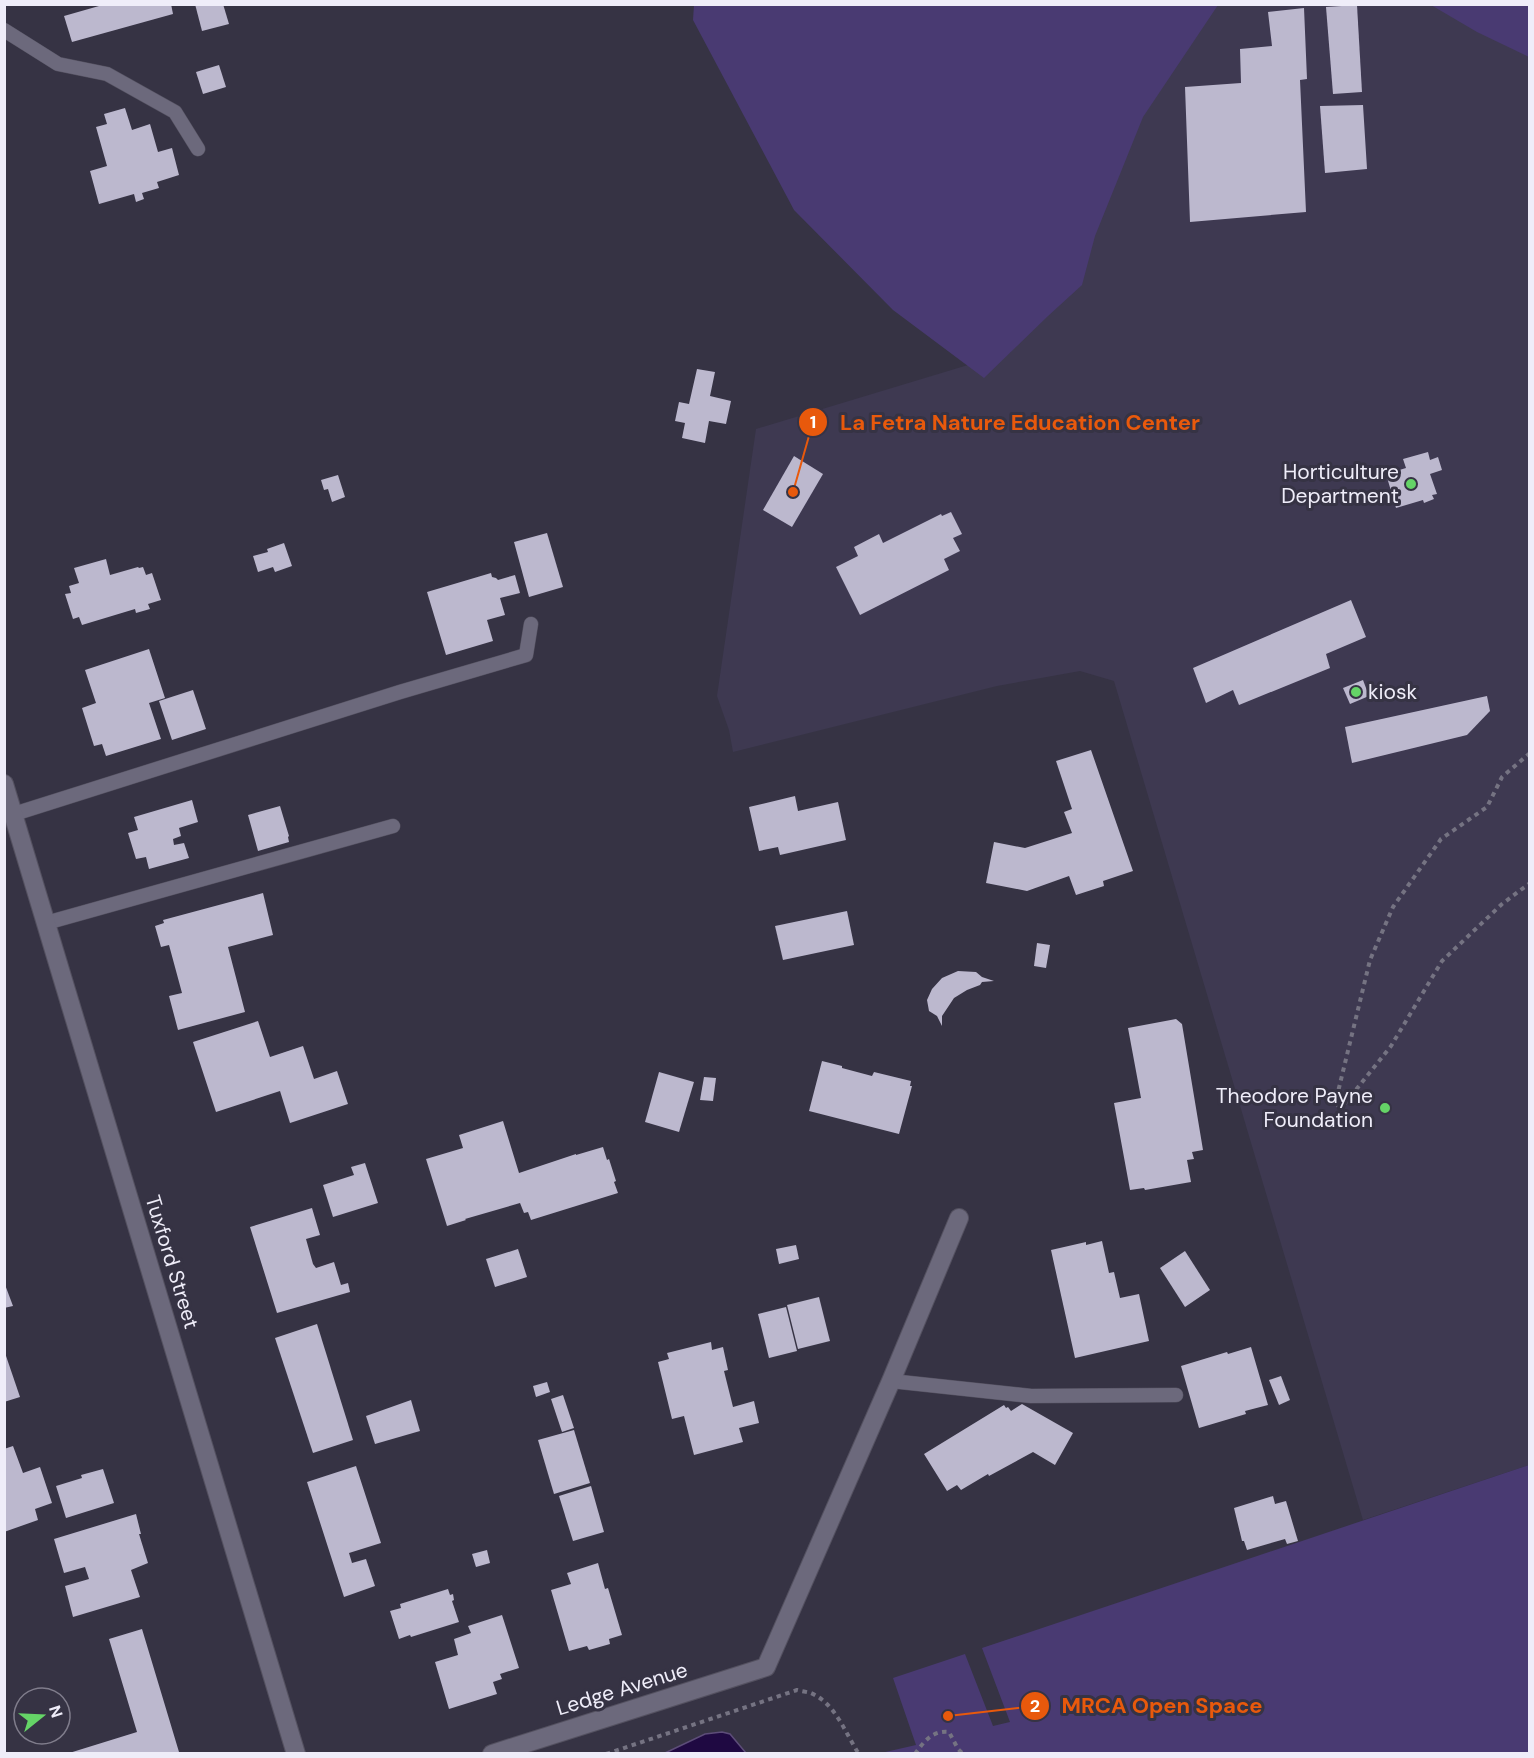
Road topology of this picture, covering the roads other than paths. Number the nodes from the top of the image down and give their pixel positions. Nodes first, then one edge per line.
1 (4, 30) edge
2 (198, 149) dead end
3 (531, 624) dead end
4 (4, 784) edge
5 (14, 814) junction
6 (393, 826) dead end
7 (46, 923) junction
8 (958, 1218) dead end
9 (891, 1381) junction
10 (1176, 1395) dead end
11 (547, 1745) edge
12 (296, 1754) edge
13 (492, 1754) edge

1 - 2 lane
3 - 5 lane
4 - 5 street, Tuxford Street
5 - 7 street, Tuxford Street
6 - 7 lane
7 - 12 street, Tuxford Street
8 - 9 street
9 - 10 lane
9 - 11 street, Ledge Avenue
11 - 13 street, Ledge Avenue

